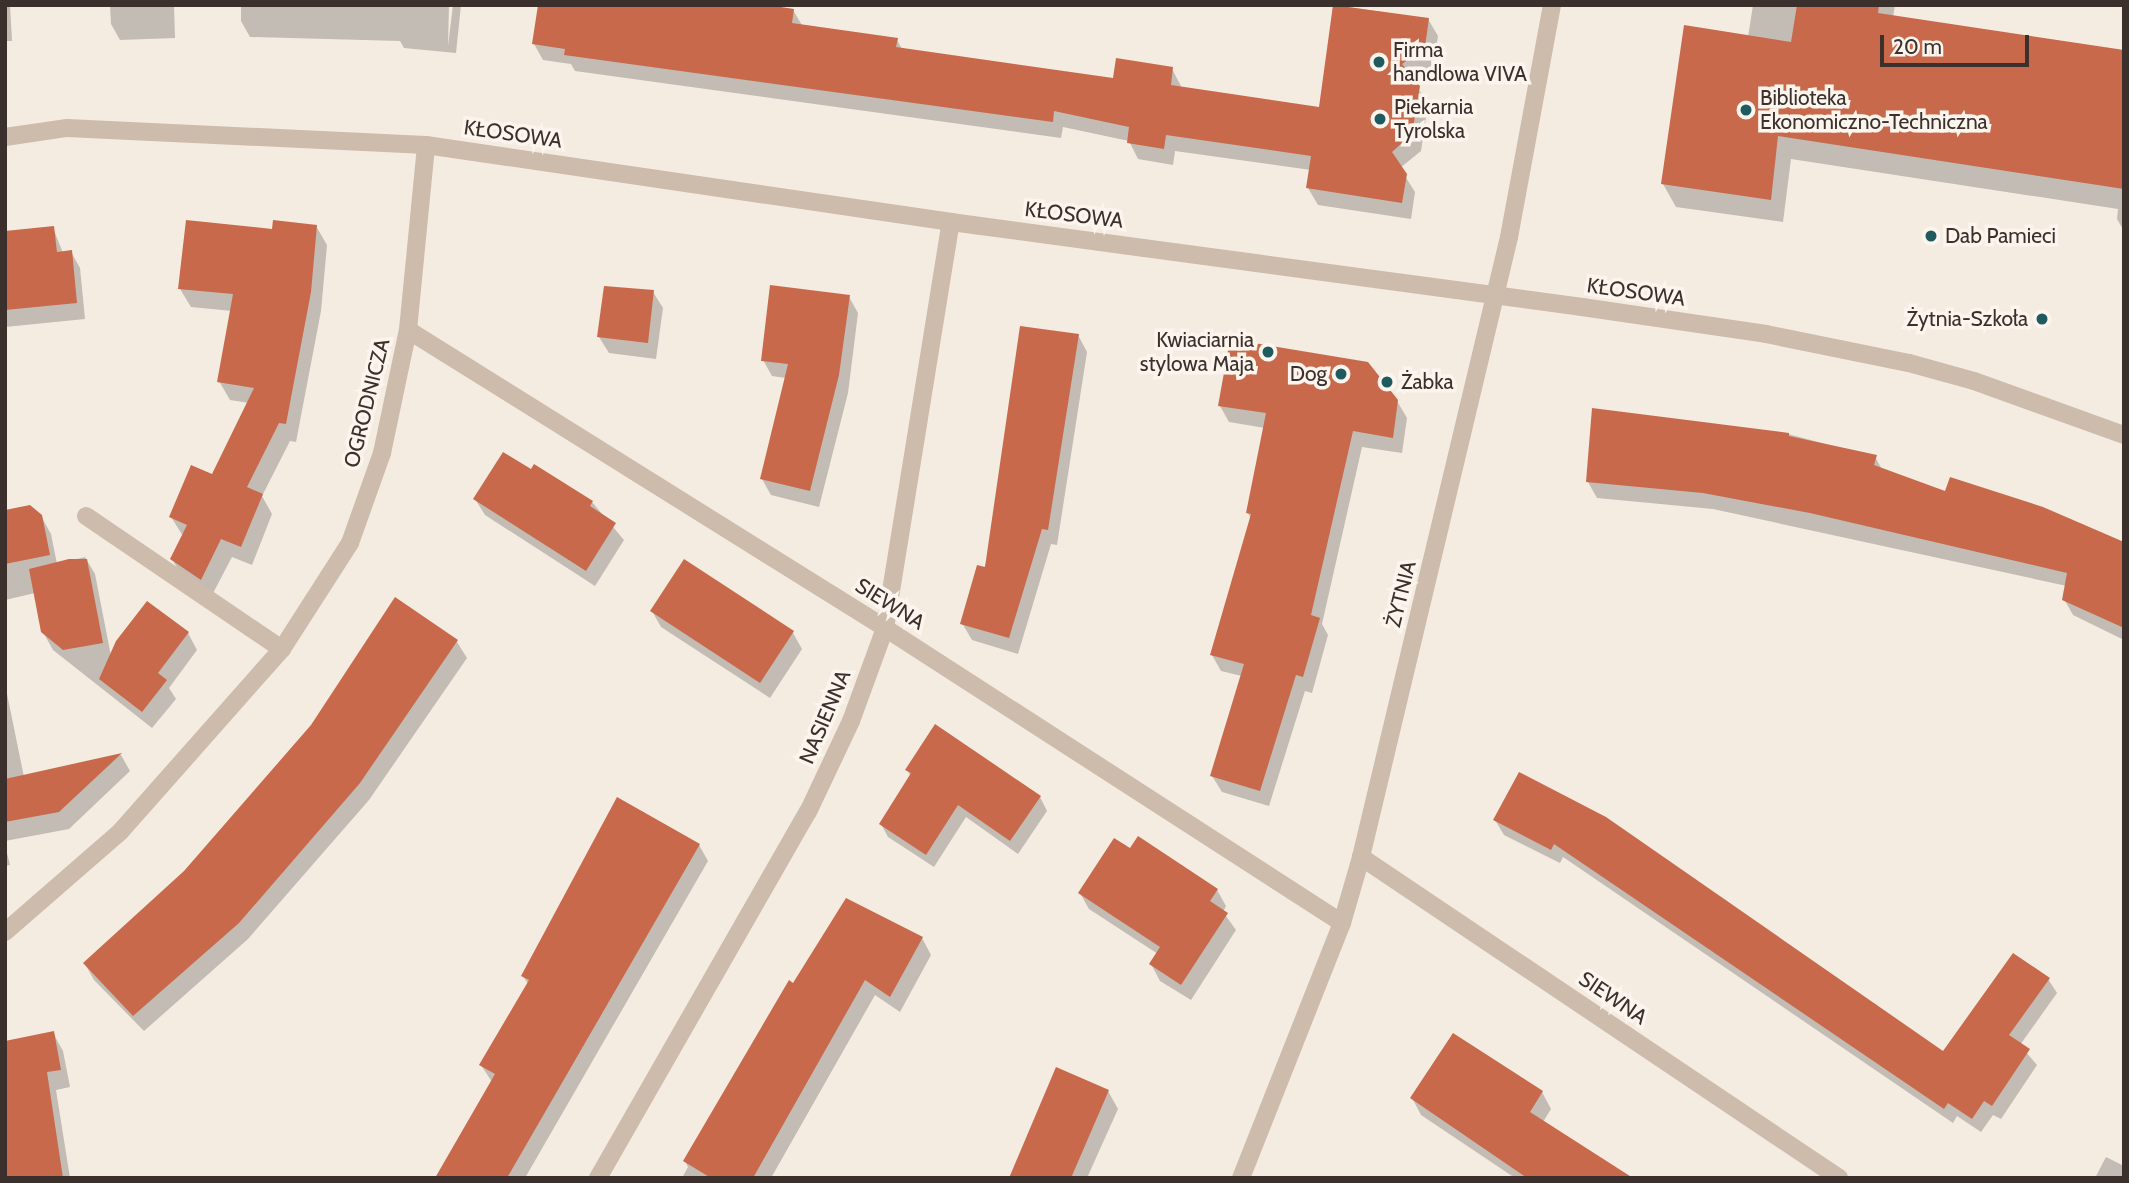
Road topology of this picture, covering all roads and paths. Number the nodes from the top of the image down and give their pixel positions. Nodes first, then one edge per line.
1 (1552, 5) edge
2 (5, 137) edge
3 (426, 145) junction
4 (951, 222) junction
5 (1494, 297) junction
6 (408, 330) junction
7 (2124, 435) edge
8 (86, 516) dead end
9 (885, 628) junction
10 (282, 649) junction
11 (1361, 857) junction
12 (1342, 923) junction
13 (5, 932) edge
14 (598, 1178) edge
15 (1241, 1178) edge
16 (1839, 1178) edge

1 - 5 street, ŻYTNIA
2 - 3 street, KŁOSOWA
3 - 4 street, KŁOSOWA
3 - 6 street, OGRODNICZA
4 - 5 street, KŁOSOWA
4 - 9 street, NASIENNA
5 - 7 street, KŁOSOWA
5 - 11 street, ŻYTNIA
6 - 9 street, SIEWNA
6 - 10 street, OGRODNICZA
8 - 10 street
9 - 12 street, SIEWNA
9 - 14 street, NASIENNA
10 - 13 street, OGRODNICZA
11 - 12 street, ŻYTNIA
11 - 16 street, SIEWNA
12 - 15 street, ŻYTNIA

